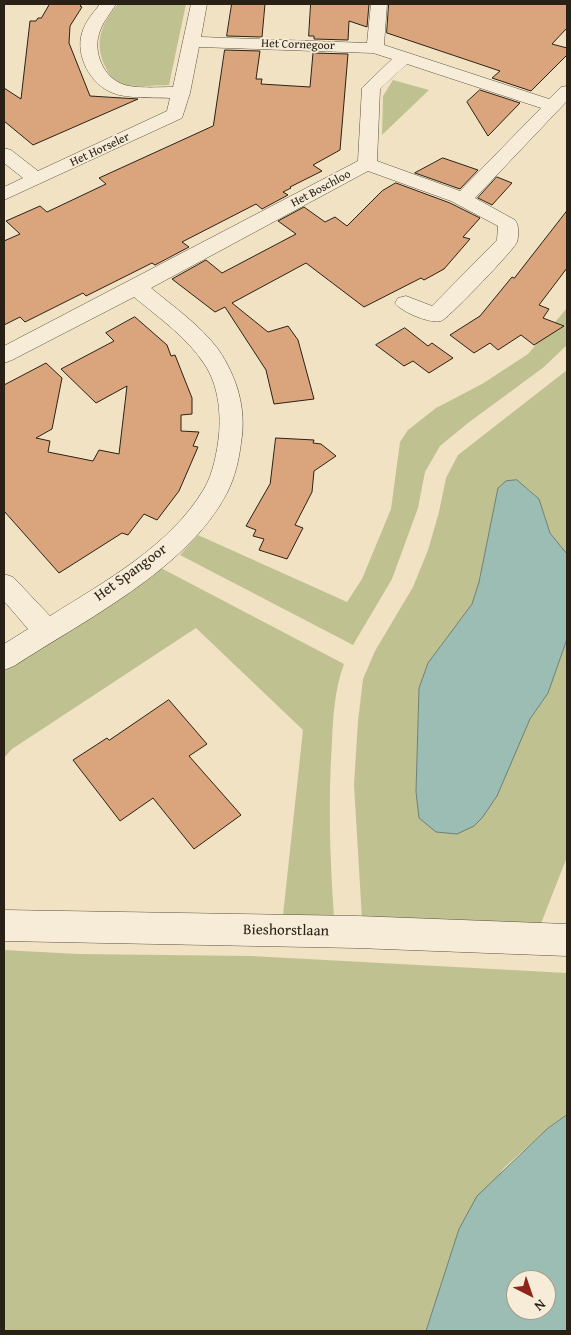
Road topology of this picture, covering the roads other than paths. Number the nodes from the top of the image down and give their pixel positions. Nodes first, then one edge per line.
1 (108, 4) edge
2 (199, 4) edge
3 (379, 4) edge
4 (191, 42) junction
5 (375, 48) junction
6 (403, 58) junction
7 (567, 91) edge
8 (181, 93) junction
9 (553, 106) junction
10 (4, 154) edge
11 (367, 164) junction
12 (36, 179) junction
13 (4, 194) edge
14 (462, 200) junction
15 (136, 287) junction
16 (406, 303) dead end
17 (4, 355) edge
18 (4, 584) edge
19 (46, 630) junction
20 (4, 658) edge
21 (4, 924) edge
22 (567, 940) edge

1 - 8 street
2 - 4 street, Het Horseler
3 - 5 street
4 - 5 street, Het Cornegoor
4 - 8 street, Het Horseler
5 - 6 street, Het Cornegoor
6 - 9 street, Het Cornegoor
6 - 11 street
7 - 9 street
8 - 12 street, Het Horseler
9 - 14 street
10 - 12 street
11 - 14 street, Het Boschloo
11 - 15 street, Het Boschloo
12 - 13 street, Het Horseler
14 - 16 street, Het Boschloo
15 - 17 street, Het Boschloo
15 - 19 street, Het Spangoor
18 - 19 street
19 - 20 street, Het Spangoor
21 - 22 street, Bieshorstlaan

